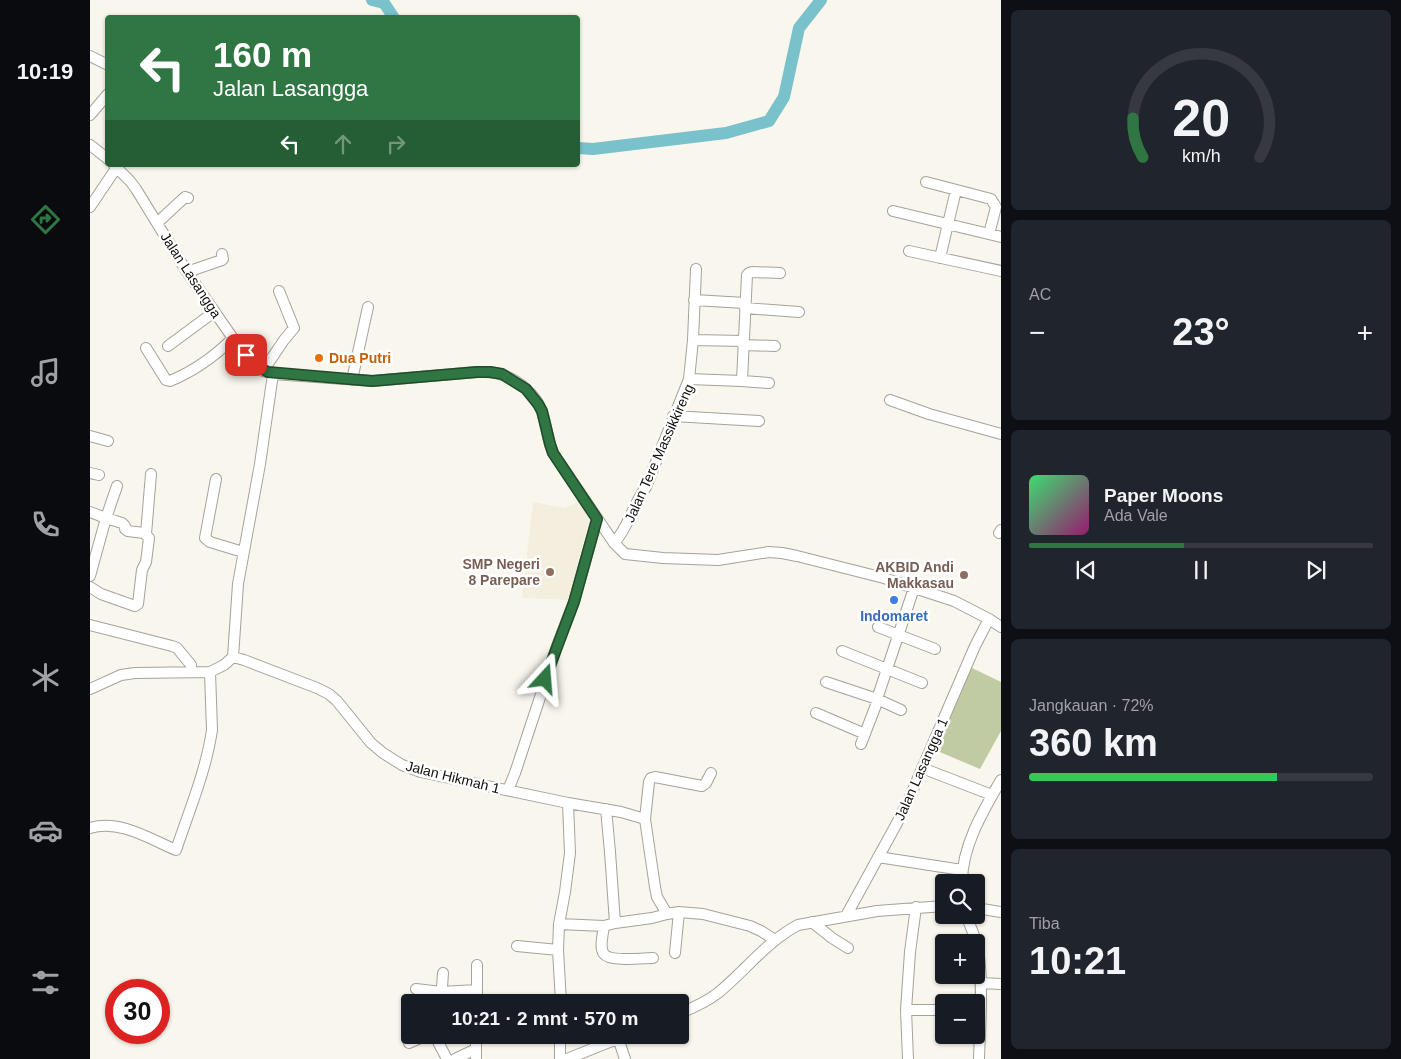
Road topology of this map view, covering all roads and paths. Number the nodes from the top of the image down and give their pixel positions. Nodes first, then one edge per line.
1 (90, 56) edge
2 (105, 64) edge
3 (105, 98) edge
4 (90, 115) edge
5 (90, 145) edge
6 (105, 158) edge
7 (114, 167) edge
8 (116, 167) edge
9 (926, 182) dead end
10 (956, 190) junction
11 (188, 198) dead end
12 (90, 207) edge
13 (893, 211) dead end
14 (157, 223) junction
15 (949, 225) junction
16 (989, 234) junction
17 (1001, 237) edge
18 (909, 250) dead end
19 (222, 254) dead end
20 (940, 258) junction
21 (696, 269) dead end
22 (187, 272) junction
23 (1001, 272) edge
24 (780, 273) dead end
25 (280, 291) dead end
26 (694, 300) junction
27 (745, 306) junction
28 (368, 307) dead end
29 (214, 312) junction
30 (799, 312) dead end
31 (232, 339) junction
32 (692, 340) junction
33 (743, 343) junction
34 (168, 346) dead end
35 (775, 346) dead end
36 (146, 348) dead end
37 (268, 372) junction
38 (689, 379) junction
39 (352, 380) junction
40 (742, 381) junction
41 (769, 384) dead end
42 (890, 400) dead end
43 (673, 416) junction
44 (759, 421) dead end
45 (1001, 434) edge
46 (90, 436) edge
47 (108, 441) dead end
48 (151, 474) dead end
49 (216, 480) dead end
50 (117, 486) dead end
51 (90, 512) edge
52 (106, 518) junction
53 (597, 519) junction
54 (146, 534) junction
55 (618, 547) junction
56 (243, 552) junction
57 (90, 576) edge
58 (90, 587) edge
59 (914, 588) junction
60 (989, 619) junction
61 (90, 625) edge
62 (878, 627) dead end
63 (1001, 627) edge
64 (898, 636) junction
65 (935, 649) dead end
66 (842, 651) dead end
67 (233, 657) junction
68 (887, 670) junction
69 (191, 672) junction
70 (210, 672) junction
71 (826, 682) dead end
72 (922, 683) dead end
73 (90, 689) edge
74 (877, 699) junction
75 (901, 710) dead end
76 (816, 713) dead end
77 (922, 768) junction
78 (711, 773) dead end
79 (1001, 780) edge
80 (508, 790) junction
81 (992, 795) junction
82 (568, 803) junction
83 (606, 809) junction
84 (645, 819) junction
85 (90, 828) edge
86 (878, 857) junction
87 (962, 870) junction
88 (962, 874) edge
89 (935, 906) edge
90 (916, 907) junction
91 (985, 909) edge
92 (679, 912) junction
93 (1001, 912) edge
94 (667, 914) junction
95 (846, 916) junction
96 (812, 922) junction
97 (615, 923) junction
98 (559, 924) junction
99 (604, 926) junction
100 (775, 940) junction
101 (517, 946) dead end
102 (848, 948) dead end
103 (558, 950) junction
104 (675, 953) dead end
105 (653, 958) dead end
106 (477, 965) dead end
107 (443, 973) dead end
108 (985, 983) edge
109 (1001, 984) edge
110 (416, 990) dead end
111 (477, 990) junction
112 (441, 992) junction
113 (477, 994) edge
114 (561, 994) edge
115 (689, 1009) edge
116 (906, 1010) junction
117 (935, 1010) edge
118 (439, 1044) edge
119 (560, 1044) edge
120 (602, 1044) edge
121 (620, 1044) edge
122 (979, 1044) edge
123 (476, 1054) edge
124 (447, 1059) edge
125 (455, 1059) edge
126 (560, 1059) edge
127 (567, 1059) edge
128 (625, 1059) edge
129 (908, 1059) edge
130 (979, 1059) edge

1 - 2 street
3 - 4 street
5 - 6 street
7 - 12 street
8 - 14 street, Jalan Lasangga
9 - 10 street
10 - 15 street
10 - 16 street
11 - 14 street
13 - 15 street
14 - 22 street, Jalan Lasangga
15 - 16 street
15 - 20 street
16 - 17 street
18 - 20 street
19 - 22 street
20 - 23 street
21 - 26 street
22 - 29 street, Jalan Lasangga
24 - 27 street
25 - 37 street
26 - 27 street
26 - 32 street
27 - 30 street
27 - 33 street
28 - 39 street
29 - 31 street, Jalan Lasangga
29 - 34 street
31 - 36 street
31 - 37 street, Jalan Lasangga
32 - 33 street
32 - 38 street
33 - 35 street
33 - 40 street
37 - 39 street
37 - 56 street
38 - 40 street, Jalan Tere Massikkireng
38 - 43 street, Jalan Tere Massikkireng
39 - 53 street
40 - 41 street, Jalan Tere Massikkireng
42 - 45 street
43 - 44 street
43 - 55 street, Jalan Tere Massikkireng
46 - 47 street
48 - 54 street
49 - 56 street
50 - 52 street
51 - 52 street
52 - 54 street
52 - 57 street
53 - 55 street
53 - 80 street
54 - 58 street
55 - 59 street
56 - 67 street
59 - 60 street
59 - 64 street
60 - 63 street
60 - 77 street, Jalan Lasangga 1
61 - 69 street
62 - 64 street
64 - 65 street
64 - 68 street
66 - 68 street
67 - 70 street
67 - 80 street, Jalan Hikmah 1
68 - 72 street
68 - 74 street
69 - 70 street
69 - 73 street
70 - 85 street
71 - 74 street
74 - 75 street
74 - 76 street
77 - 81 street
77 - 86 street, Jalan Lasangga 1
78 - 84 street
79 - 81 street
80 - 82 street, Jalan Hikmah 1
81 - 87 street
82 - 83 street, Jalan Hikmah 1
82 - 98 street
83 - 84 street, Jalan Hikmah 1
83 - 97 street
84 - 94 street
86 - 87 street
86 - 95 street, Jalan Lasangga 1
87 - 88 street
89 - 90 street
90 - 95 street
90 - 116 street
91 - 93 street
92 - 94 street
92 - 100 street
92 - 104 street
94 - 97 street
95 - 96 street
96 - 100 street
96 - 102 street
97 - 99 street
98 - 99 street
98 - 103 street
99 - 105 street
100 - 115 street
101 - 103 street
103 - 114 street
106 - 111 street
107 - 112 street
108 - 109 street
110 - 112 street
111 - 112 street
111 - 113 street
116 - 117 street
116 - 129 street
118 - 124 street
119 - 126 street
120 - 127 street
121 - 128 street
122 - 130 street
123 - 125 street

